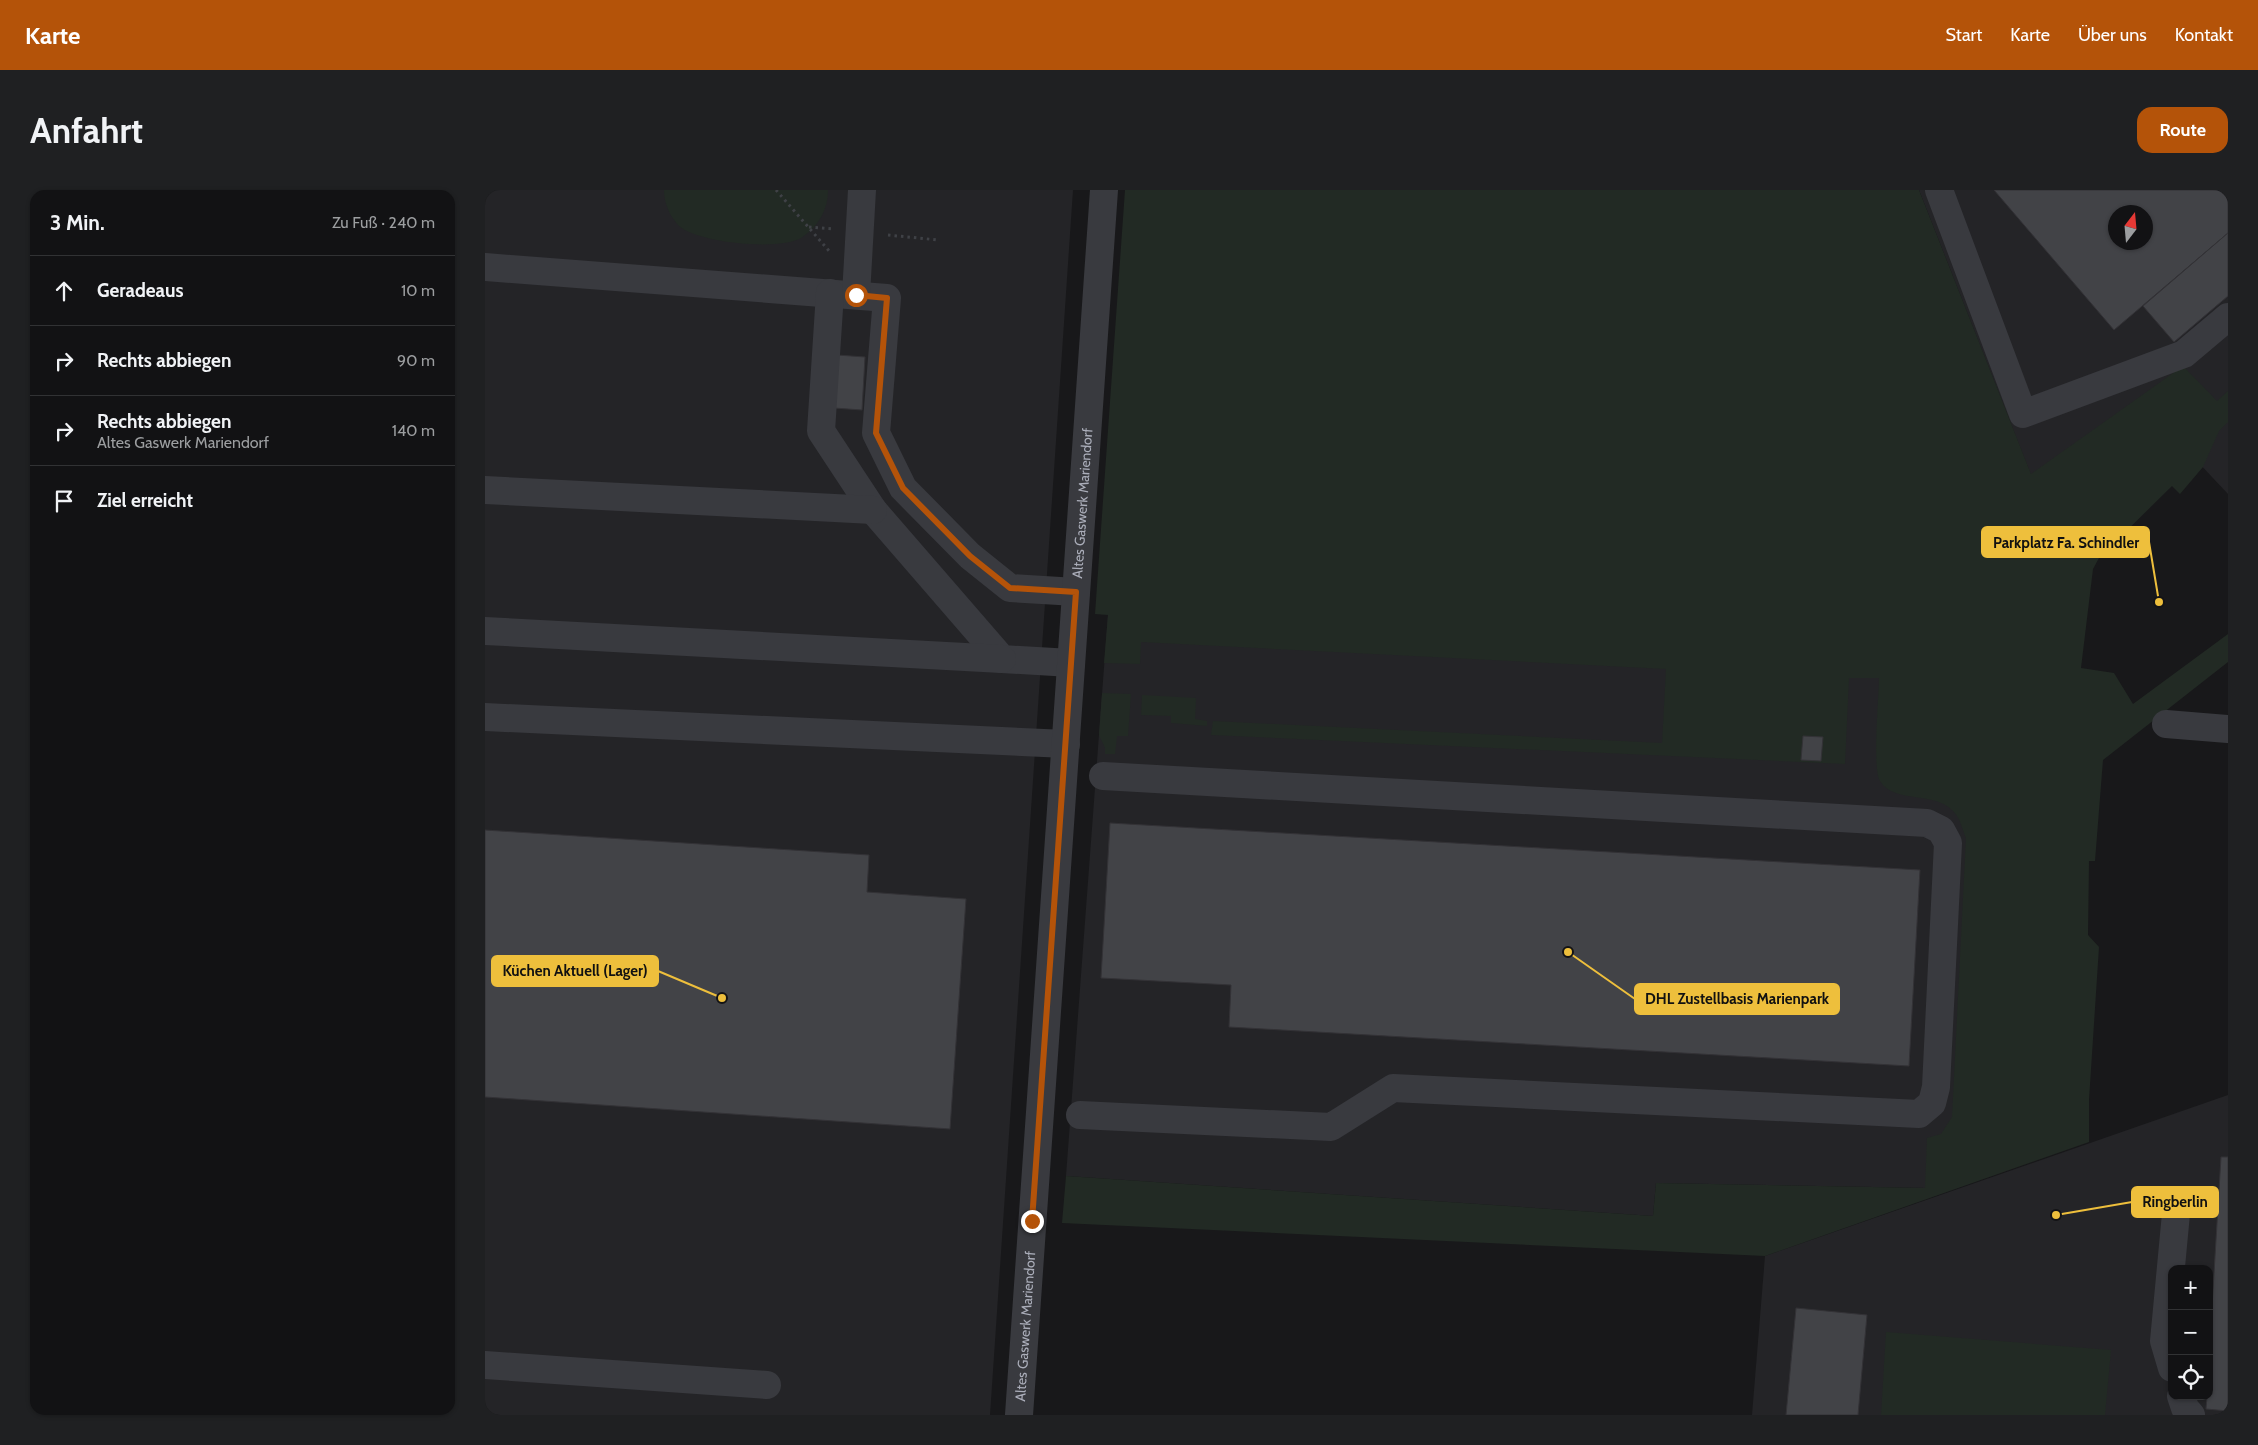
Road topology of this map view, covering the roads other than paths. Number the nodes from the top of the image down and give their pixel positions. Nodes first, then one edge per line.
1 (863, 190) edge
2 (1104, 190) edge
3 (1939, 190) edge
4 (485, 268) edge
5 (843, 294) junction
6 (2228, 317) edge
7 (485, 490) edge
8 (873, 510) junction
9 (1076, 592) junction
10 (485, 631) edge
11 (1002, 659) junction
12 (1071, 663) junction
13 (485, 717) edge
14 (2166, 724) dead end
15 (2228, 728) edge
16 (1066, 744) junction
17 (1103, 776) dead end
18 (1080, 1115) dead end
19 (2177, 1203) dead end
20 (2168, 1355) edge
21 (485, 1364) edge
22 (767, 1385) dead end
23 (2182, 1400) edge
24 (1019, 1415) edge
25 (2191, 1415) edge

1 - 5 street
2 - 9 street, Altes Gaswerk Mariendorf
3 - 6 street
4 - 5 street
5 - 8 street
5 - 9 street
7 - 8 street
8 - 11 street
9 - 12 street, Altes Gaswerk Mariendorf
10 - 11 street
11 - 12 street
12 - 16 street, Altes Gaswerk Mariendorf
13 - 16 street
14 - 15 street
16 - 24 street, Altes Gaswerk Mariendorf
17 - 18 street
19 - 20 street
21 - 22 street
23 - 25 street

